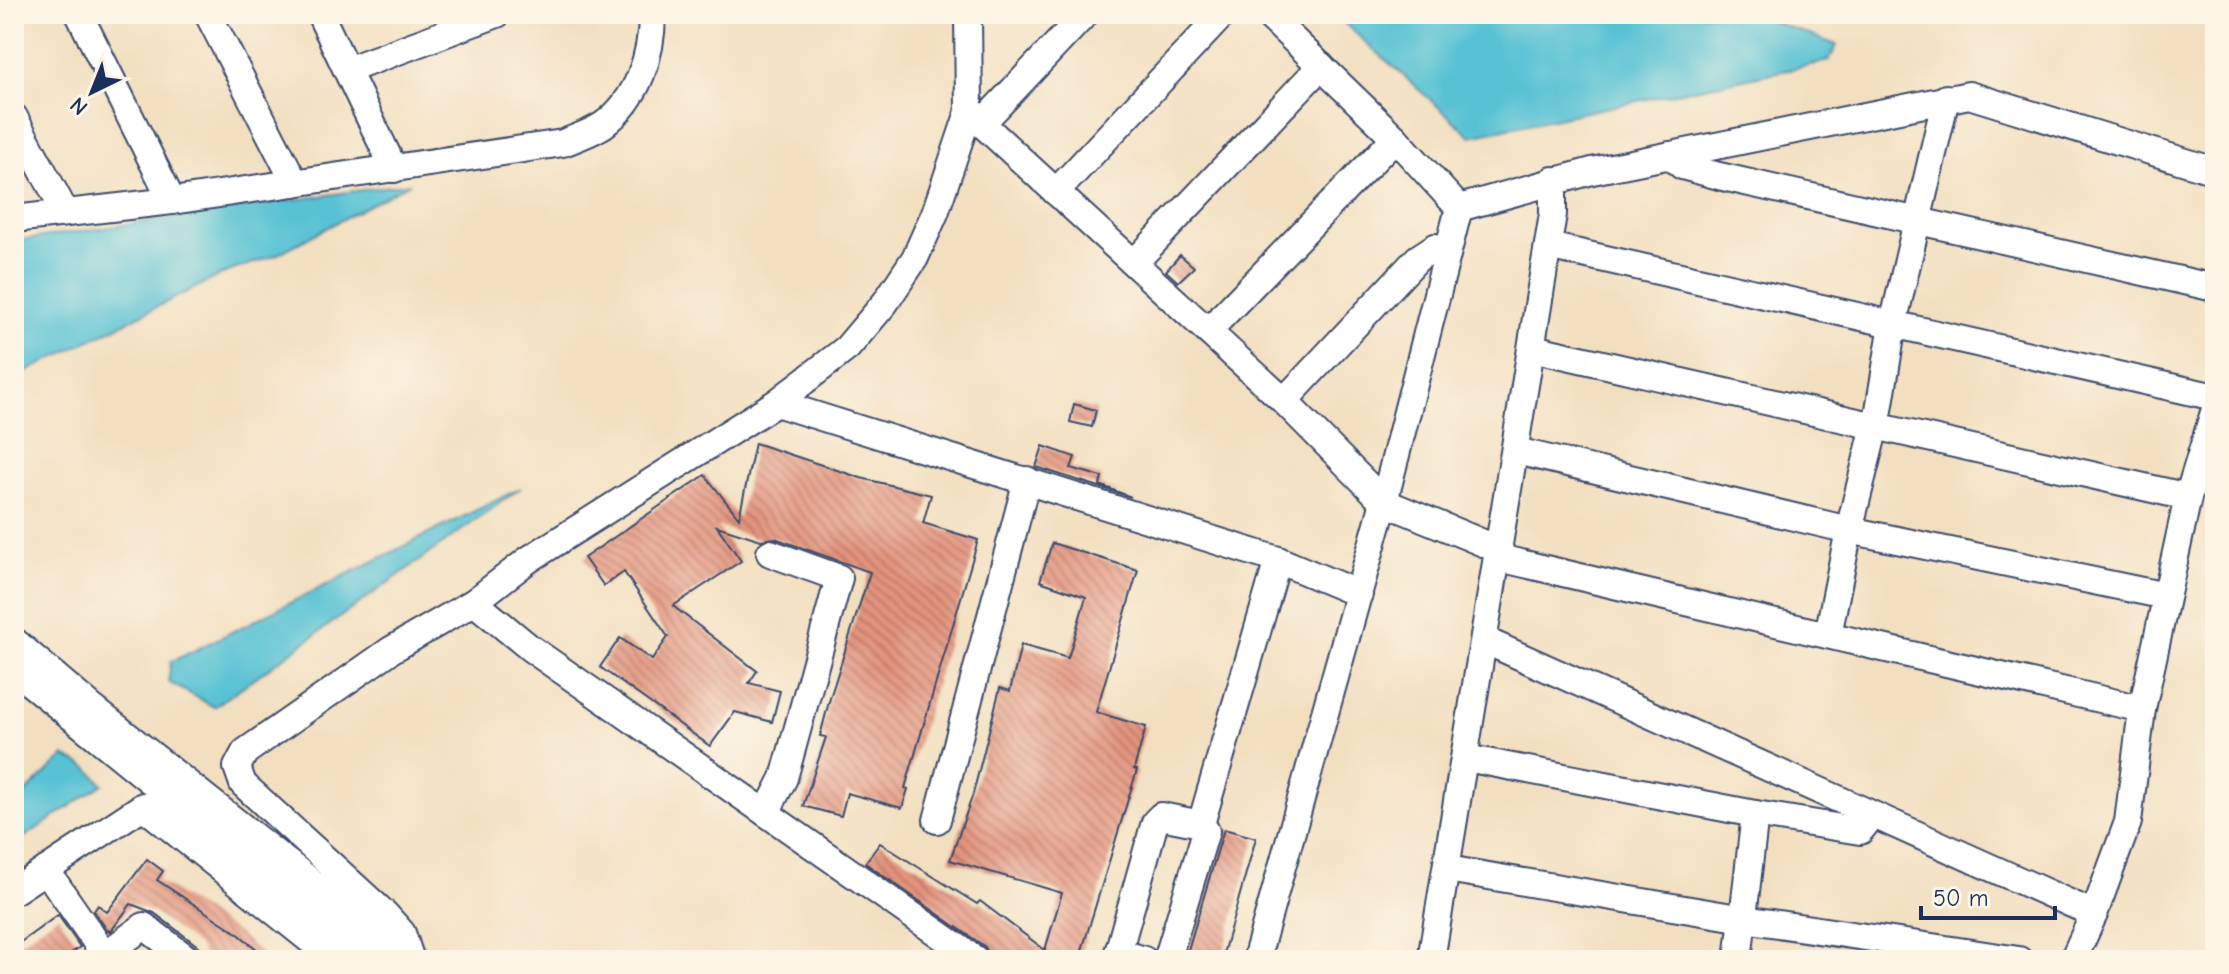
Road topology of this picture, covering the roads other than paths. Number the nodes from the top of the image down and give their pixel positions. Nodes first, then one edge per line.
1 (79, 14) edge
2 (208, 14) edge
3 (320, 14) edge
4 (497, 14) edge
5 (652, 14) edge
6 (968, 14) edge
7 (1085, 14) edge
8 (1223, 14) edge
9 (1267, 14) edge
10 (1321, 66) junction
11 (347, 70) junction
12 (1946, 98) junction
13 (14, 117) edge
14 (975, 118) junction
15 (1395, 138) junction
16 (1670, 155) junction
17 (394, 169) junction
18 (2215, 171) edge
19 (1553, 180) junction
20 (295, 183) junction
21 (1056, 192) junction
22 (172, 201) junction
23 (1459, 208) junction
24 (65, 212) junction
25 (14, 219) edge
26 (1919, 223) junction
27 (1548, 246) junction
28 (1446, 251) junction
29 (1134, 263) junction
30 (2215, 288) edge
31 (1893, 324) junction
32 (1208, 331) junction
33 (1532, 348) junction
34 (2215, 397) edge
35 (1284, 401) junction
36 (776, 403) junction
37 (2215, 409) edge
38 (1872, 427) junction
39 (1516, 451) junction
40 (1027, 480) junction
41 (2188, 497) junction
42 (1384, 502) junction
43 (1849, 530) junction
44 (770, 553) dead end
45 (1500, 554) junction
46 (1278, 560) junction
47 (1359, 594) junction
48 (2166, 596) junction
49 (474, 602) junction
50 (1828, 635) junction
51 (14, 641) edge
52 (1486, 641) junction
53 (14, 670) edge
54 (2142, 709) junction
55 (1466, 758) junction
56 (766, 813) junction
57 (1755, 814) junction
58 (1872, 816) junction
59 (937, 820) dead end
60 (1201, 824) junction
61 (1447, 869) junction
62 (46, 870) junction
63 (14, 891) edge
64 (2094, 914) junction
65 (1744, 919) junction
66 (1117, 956) edge
67 (102, 958) edge
68 (189, 960) edge
69 (335, 960) edge
70 (371, 960) edge
71 (410, 960) edge
72 (976, 960) edge
73 (1144, 960) edge
74 (1167, 960) edge
75 (1256, 960) edge
76 (1431, 960) edge
77 (1738, 960) edge
78 (2019, 960) edge
79 (2073, 960) edge

1 - 22 street
2 - 20 street
3 - 11 street
4 - 11 street
5 - 17 street
6 - 14 street
7 - 14 street
8 - 21 street
9 - 10 street
10 - 15 street
10 - 29 street
11 - 17 street
12 - 16 street
12 - 18 street
12 - 26 street
13 - 24 street
14 - 21 street
14 - 36 street
15 - 23 street
15 - 32 street
16 - 19 street
16 - 26 street
17 - 20 street
19 - 23 street
19 - 27 street
20 - 22 street
21 - 29 street
22 - 24 street
23 - 28 street
24 - 25 street
26 - 30 street
26 - 31 street
27 - 31 street
27 - 33 street
28 - 35 street
28 - 42 street
29 - 32 street
31 - 34 street
31 - 38 street
32 - 35 street
33 - 38 street
33 - 39 street
35 - 42 street
36 - 40 street
36 - 49 street
37 - 41 street
38 - 41 street
38 - 43 street
39 - 43 street
39 - 45 street
40 - 46 street
40 - 59 street
41 - 48 street
42 - 45 street
42 - 47 street
43 - 48 street
43 - 50 street
44 - 56 street
45 - 50 street
45 - 52 street
46 - 47 street
46 - 60 street
47 - 75 street
48 - 54 street
49 - 56 street
49 - 71 street
50 - 54 street
51 - 71 street
52 - 55 street
52 - 58 street
53 - 70 street
54 - 64 street
55 - 57 street
55 - 61 street
56 - 72 street
57 - 58 street
57 - 65 street
58 - 64 street
60 - 66 street
60 - 74 street
61 - 65 street
61 - 76 street
62 - 63 street
62 - 67 street
62 - 69 street
64 - 79 street
65 - 77 street
65 - 78 street
66 - 73 street
67 - 68 street

